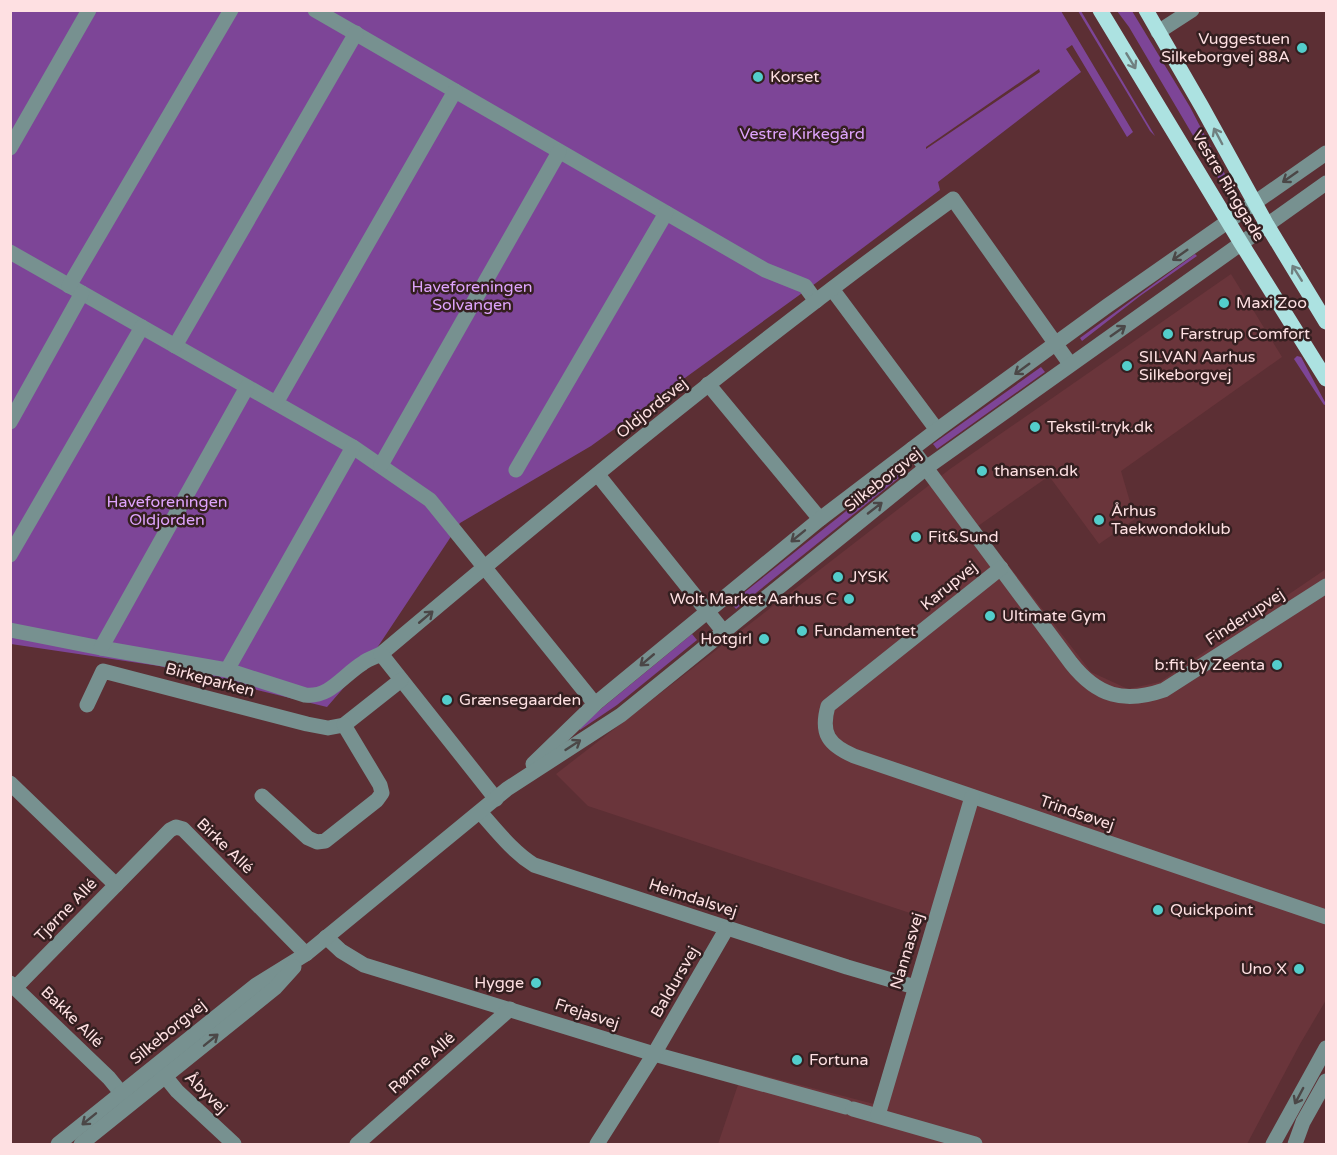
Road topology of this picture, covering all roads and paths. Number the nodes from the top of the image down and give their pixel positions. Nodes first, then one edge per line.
1 (89, 10) edge
2 (231, 10) edge
3 (315, 10) edge
4 (1100, 10) edge
5 (1146, 10) edge
6 (1192, 11) edge
7 (1158, 32) junction
8 (356, 33) junction
9 (455, 91) junction
10 (10, 148) edge
11 (559, 152) junction
12 (1326, 153) edge
13 (1326, 183) edge
14 (1254, 202) junction
15 (666, 213) junction
16 (1227, 221) junction
17 (1267, 225) junction
18 (1241, 243) junction
19 (10, 252) edge
20 (832, 289) junction
21 (75, 290) junction
22 (816, 301) junction
23 (1326, 322) edge
24 (141, 327) junction
25 (1056, 344) junction
26 (175, 346) junction
27 (1070, 364) junction
28 (1326, 379) edge
29 (708, 384) junction
30 (247, 387) junction
31 (276, 404) junction
32 (10, 422) edge
33 (937, 430) junction
34 (353, 447) junction
35 (912, 449) junction
36 (381, 465) junction
37 (926, 468) junction
38 (516, 470) dead end
39 (598, 475) junction
40 (820, 519) junction
41 (10, 555) edge
42 (484, 567) junction
43 (1001, 568) junction
44 (1326, 586) edge
45 (707, 611) junction
46 (10, 630) edge
47 (723, 631) junction
48 (101, 648) junction
49 (381, 654) junction
50 (227, 670) junction
51 (401, 680) junction
52 (595, 704) junction
53 (87, 705) dead end
54 (344, 725) junction
55 (825, 732) joint
56 (10, 783) edge
57 (502, 794) junction
58 (262, 796) dead end
59 (972, 797) junction
60 (480, 812) junction
61 (116, 885) junction
62 (1326, 917) edge
63 (727, 928) junction
64 (326, 937) junction
65 (306, 954) junction
66 (13, 986) edge
67 (915, 987) junction
68 (510, 1009) junction
69 (1326, 1048) edge
70 (654, 1054) junction
71 (160, 1071) junction
72 (1326, 1081) edge
73 (126, 1099) junction
74 (878, 1115) junction
75 (58, 1144) edge
76 (81, 1144) edge
77 (234, 1144) edge
78 (357, 1144) edge
79 (597, 1144) edge
80 (975, 1144) edge
81 (1273, 1144) edge
82 (1295, 1144) edge

1 - 10 street
2 - 21 street
3 - 8 street
4 -> 16 main road, Vestre Ringgade
5 - 7 main road, Vestre Ringgade
6 - 7 street
14 -> 7 main road, Vestre Ringgade
8 - 9 street
8 - 26 street
9 - 11 street
9 - 31 street
11 - 15 street
11 - 36 street
12 -> 14 street, Silkeborgvej
13 - 17 street, Silkeborgvej
14 - 16 street, Silkeborgvej
14 - 17 main road, Vestre Ringgade
15 - 22 street
15 - 38 street
16 - 18 main road, Vestre Ringgade
16 -> 25 street, Silkeborgvej
17 - 18 street, Silkeborgvej
23 -> 17 main road, Vestre Ringgade
27 -> 18 street, Silkeborgvej
18 - 28 main road, Vestre Ringgade
19 - 21 street
20 - 22 street, Oldjordsvej
20 - 25 street, Oldjordsvej
20 - 33 street
21 - 24 street
21 - 32 street
22 - 29 street, Oldjordsvej
24 - 26 street
24 - 41 street
25 - 27 street
25 -> 33 street, Silkeborgvej
26 - 30 street
27 - 37 street, Silkeborgvej
29 - 39 street, Oldjordsvej
29 - 40 street
30 - 31 street
30 - 48 street
31 - 34 street
33 - 35 street, Silkeborgvej
34 - 36 street
34 - 50 street
35 - 37 street, Finderupvej
35 - 40 street, Silkeborgvej
36 - 42 street
37 - 43 street, Finderupvej
47 -> 37 street, Silkeborgvej
39 - 42 street, Oldjordsvej
39 - 45 street
40 -> 45 street, Silkeborgvej
49 -> 42 street, Oldjordsvej
42 - 52 street
43 - 44 street, Finderupvej
43 - 55 street, Karupvej
45 - 47 street
45 -> 52 street, Silkeborgvej
46 - 48 street, Oldjordsvej
57 -> 47 street, Silkeborgvej
48 - 50 street, Oldjordsvej
49 - 50 street, Oldjordsvej
49 - 51 street
51 - 54 street
51 - 57 street
52 - 57 street, Silkeborgvej
53 - 54 street, Birkeparken
54 - 58 street
55 - 59 street, Trindsøvej
56 - 61 street, Tjørne Allé
57 - 60 street, Silkeborgvej
59 - 62 street, Trindsøvej
59 - 67 street, Nannasvej
60 - 63 street, Heimdalsvej
60 - 64 street, Silkeborgvej
61 - 65 street, Birke Allé
61 - 66 street, Tjørne Allé
63 - 67 street, Heimdalsvej
63 - 70 street, Baldursvej
64 - 65 street, Silkeborgvej
64 - 68 street, Frejasvej
65 - 71 street, Silkeborgvej
66 - 73 street, Bakke Allé
67 - 74 street, Nannasvej
68 - 70 street, Frejasvej
68 - 78 street, Rønne Allé
69 -> 81 street
70 - 74 street, Frejasvej
70 - 79 street, Baldursvej
71 - 73 street, Silkeborgvej
71 - 77 street, Åbyvej
72 - 82 street
73 -> 75 street, Silkeborgvej
73 - 76 street, Silkeborgvej
74 - 80 street, Frejasvej

